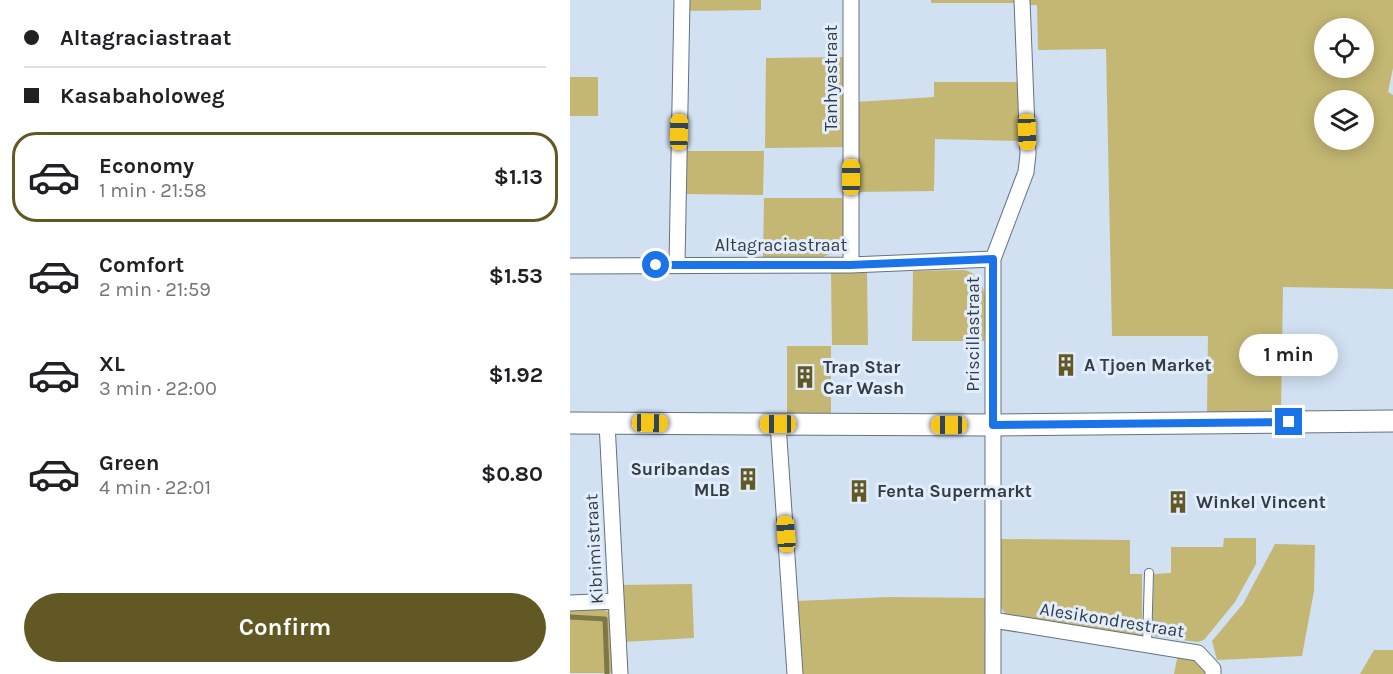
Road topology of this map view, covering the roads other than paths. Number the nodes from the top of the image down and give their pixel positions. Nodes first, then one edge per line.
1 (682, 0) edge
2 (851, 0) edge
3 (1022, 0) edge
4 (993, 259) junction
5 (677, 264) junction
6 (850, 265) junction
7 (570, 266) edge
8 (1393, 421) edge
9 (570, 423) edge
10 (607, 423) junction
11 (778, 424) junction
12 (993, 425) junction
13 (1149, 573) dead end
14 (616, 602) junction
15 (570, 603) edge
16 (993, 620) junction
17 (1147, 645) junction
18 (620, 674) edge
19 (795, 674) edge
20 (993, 674) edge
21 (1213, 674) edge

1 - 5 street
2 - 6 street, Tanhyastraat
3 - 4 street, Priscillastraat
4 - 6 street, Altagraciastraat
4 - 12 street, Priscillastraat
5 - 6 street, Altagraciastraat
5 - 7 street, Altagraciastraat
8 - 12 street
9 - 10 street
10 - 11 street
10 - 14 street, Kibrimistraat
11 - 12 street
11 - 19 street
12 - 16 street, Priscillastraat
13 - 17 lane
14 - 15 street
14 - 18 street, Kibrimistraat
16 - 17 street, Alesikondrestraat
16 - 20 street, Priscillastraat
17 - 21 street, Alesikondrestraat

